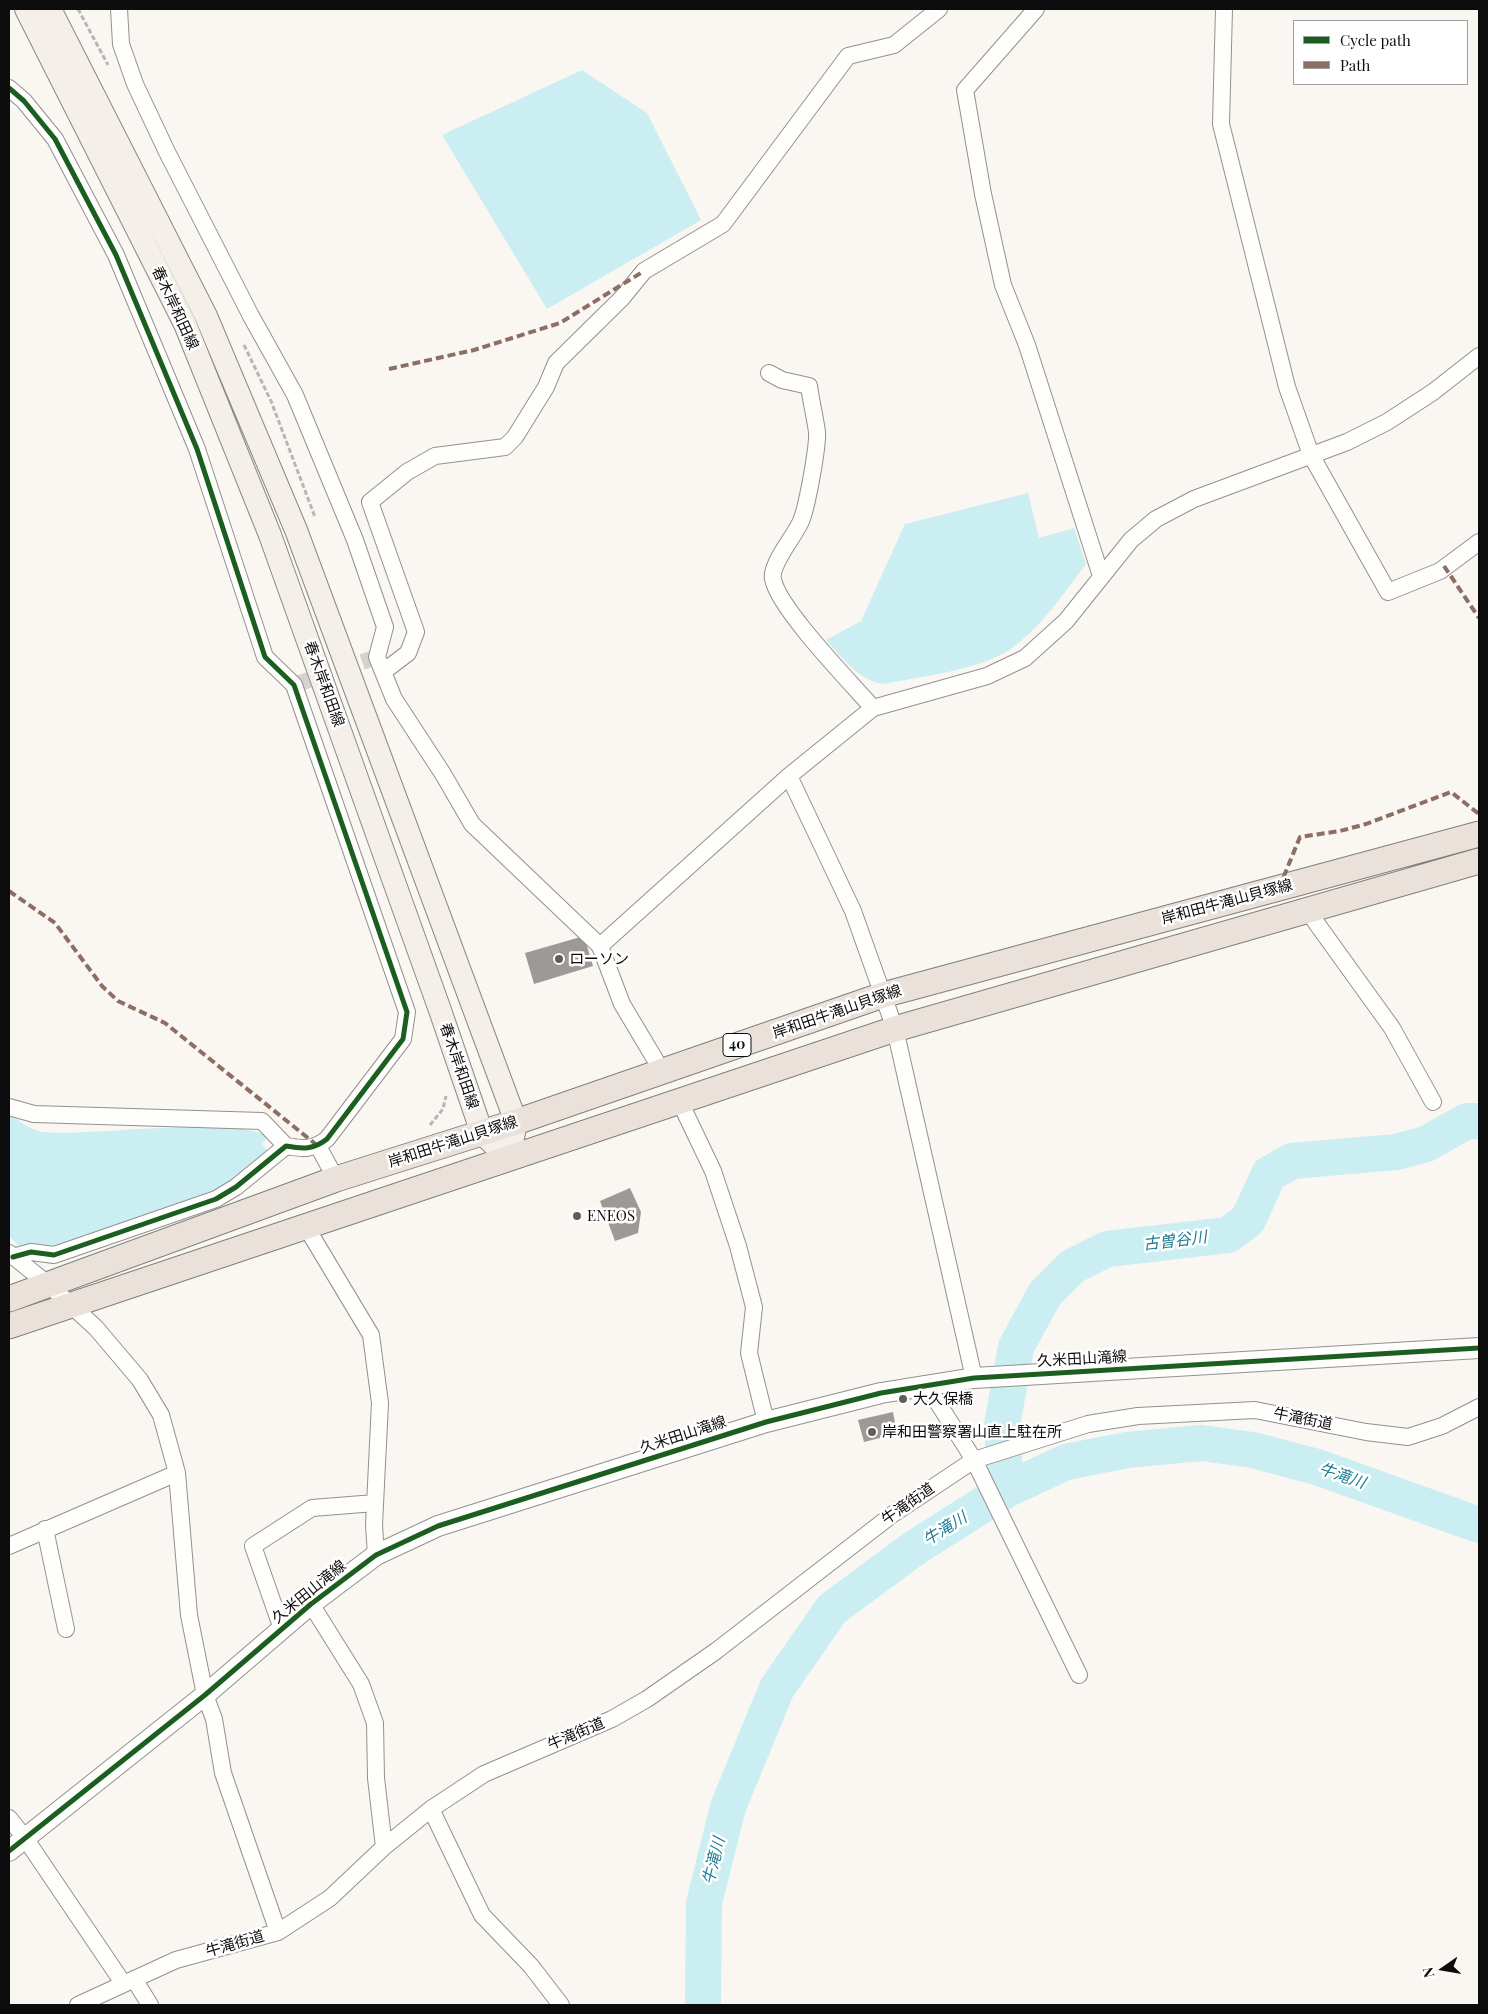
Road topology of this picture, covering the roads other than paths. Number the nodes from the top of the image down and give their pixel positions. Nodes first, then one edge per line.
1 (26, 9) edge
2 (50, 9) edge
3 (118, 9) edge
4 (939, 9) edge
5 (1036, 9) edge
6 (1224, 9) edge
7 (9, 88) edge
8 (1479, 356) edge
9 (770, 373) dead end
10 (1311, 455) junction
11 (1479, 542) edge
12 (1101, 576) junction
13 (383, 672) junction
14 (873, 708) junction
15 (789, 776) junction
16 (1479, 834) edge
17 (1479, 861) edge
18 (1307, 910) junction
19 (600, 946) junction
20 (883, 994) junction
21 (895, 1029) junction
22 (662, 1072) junction
23 (680, 1102) junction
24 (1433, 1102) dead end
25 (9, 1107) edge
26 (516, 1122) junction
27 (482, 1132) junction
28 (286, 1146) junction
29 (318, 1146) junction
30 (509, 1159) junction
31 (336, 1179) junction
32 (305, 1225) junction
33 (11, 1255) edge
34 (50, 1285) junction
35 (9, 1299) edge
36 (71, 1305) junction
37 (9, 1326) edge
38 (1479, 1348) edge
39 (974, 1378) junction
40 (926, 1384) junction
41 (1479, 1407) edge
42 (766, 1422) junction
43 (977, 1464) junction
44 (177, 1473) junction
45 (375, 1503) junction
46 (45, 1529) junction
47 (9, 1546) edge
48 (376, 1555) junction
49 (311, 1604) junction
50 (66, 1629) dead end
51 (282, 1630) junction
52 (1079, 1676) dead end
53 (205, 1695) junction
54 (431, 1809) junction
55 (9, 1818) edge
56 (25, 1838) junction
57 (384, 1847) junction
58 (9, 1852) edge
59 (278, 1932) junction
60 (128, 1981) junction
61 (78, 2005) edge
62 (150, 2005) edge
63 (561, 2005) edge

1 - 27 main road, 春木岸和田線
2 - 26 main road, 春木岸和田線
3 - 13 street
4 - 13 street
5 - 12 street
6 - 10 street
7 - 29 street
8 - 10 street
9 - 14 street
10 - 11 street
10 - 12 street
12 - 14 street
13 - 19 street
14 - 15 street
15 - 19 street
15 - 20 street
16 - 20 main road, 岸和田牛滝山貝塚線 / 40
17 - 18 main road, 岸和田牛滝山貝塚線 / 40
18 - 21 main road, 岸和田牛滝山貝塚線 / 40
18 - 24 street
19 - 22 street
20 - 21 street
20 - 22 main road, 岸和田牛滝山貝塚線 / 40
21 - 23 main road, 岸和田牛滝山貝塚線 / 40
21 - 39 street
22 - 26 main road, 岸和田牛滝山貝塚線 / 40
23 - 30 main road, 岸和田牛滝山貝塚線 / 40
23 - 42 street
25 - 28 street
26 - 27 main road, 岸和田牛滝山貝塚線 / 40
26 - 30 main road
27 - 30 main road, 春木岸和田線
27 - 31 main road, 岸和田牛滝山貝塚線 / 40
28 - 29 street
28 - 33 street
29 - 31 street
30 - 32 main road, 岸和田牛滝山貝塚線 / 40
31 - 34 main road, 岸和田牛滝山貝塚線 / 40
32 - 36 main road, 岸和田牛滝山貝塚線 / 40
32 - 45 street
33 - 34 street
34 - 35 main road, 岸和田牛滝山貝塚線 / 40
34 - 36 street
36 - 37 main road, 岸和田牛滝山貝塚線 / 40
36 - 44 street
38 - 39 street, 久米田山滝線
39 - 40 street, 久米田山滝線
40 - 42 street, 久米田山滝線
40 - 43 street
41 - 43 street, 牛滝街道
42 - 48 street, 久米田山滝線
43 - 52 street
43 - 54 street, 牛滝街道
44 - 46 street
44 - 53 street
45 - 48 street
45 - 51 street
46 - 47 street
46 - 50 street
48 - 49 street, 久米田山滝線
49 - 51 street, 久米田山滝線
49 - 57 street
51 - 53 street, 久米田山滝線
53 - 56 street, 久米田山滝線
53 - 59 street
54 - 57 street, 牛滝街道
54 - 63 street
55 - 56 street
56 - 58 street, 久米田山滝線
56 - 60 street
57 - 59 street, 牛滝街道
59 - 60 street, 牛滝街道
60 - 61 street, 牛滝街道
60 - 62 street

